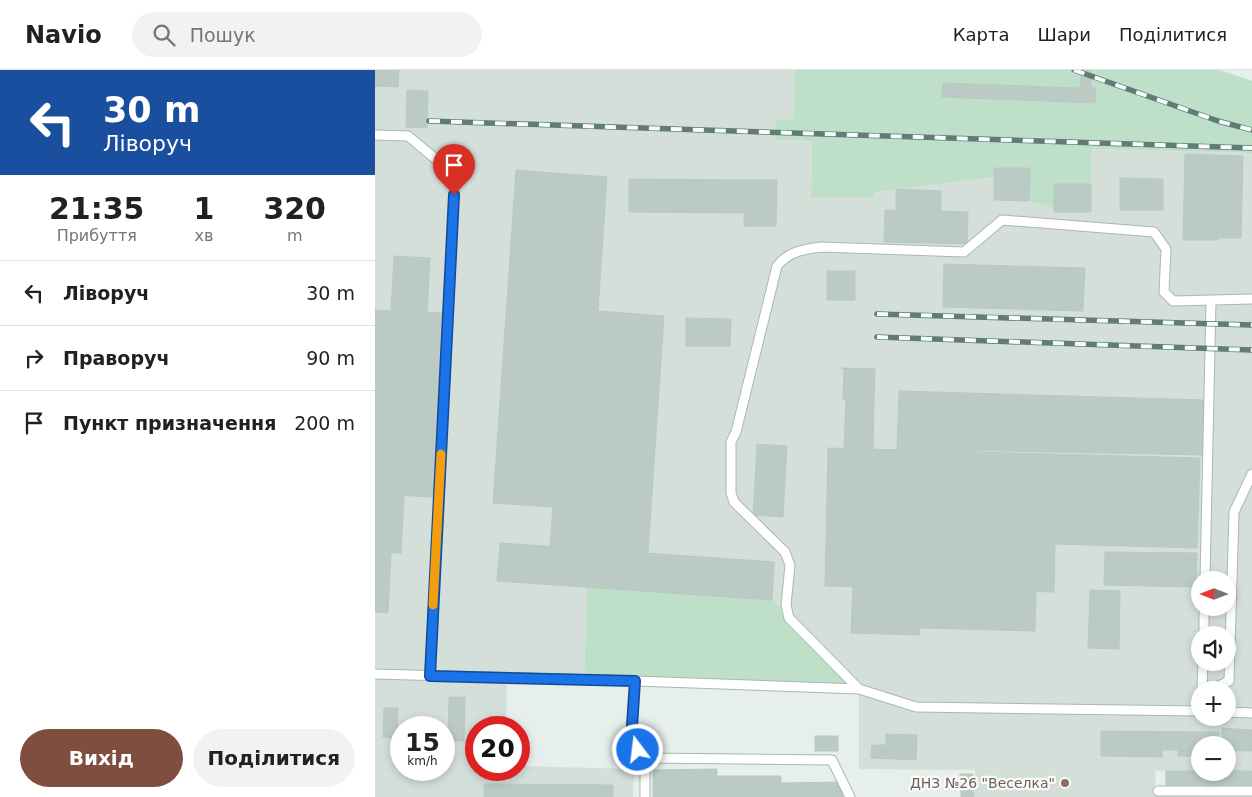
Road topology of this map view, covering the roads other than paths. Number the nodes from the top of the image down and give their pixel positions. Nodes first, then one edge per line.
1 (375, 135) edge
2 (1252, 299) edge
3 (1211, 300) junction
4 (1252, 474) edge
5 (1205, 571) edge
6 (375, 674) edge
7 (430, 676) junction
8 (635, 681) junction
9 (1229, 681) edge
10 (859, 689) junction
11 (1191, 711) edge
12 (1236, 712) edge
13 (1252, 713) edge
14 (645, 758) junction
15 (1158, 791) dead end
16 (1252, 791) edge
17 (645, 797) edge
18 (850, 797) edge

1 - 7 lane
2 - 3 lane
3 - 5 lane
3 - 10 lane
4 - 9 lane
6 - 7 lane
7 - 8 lane
8 - 10 lane
8 - 14 lane
10 - 11 lane
12 - 13 lane
14 - 17 lane
14 - 18 lane
15 - 16 lane

